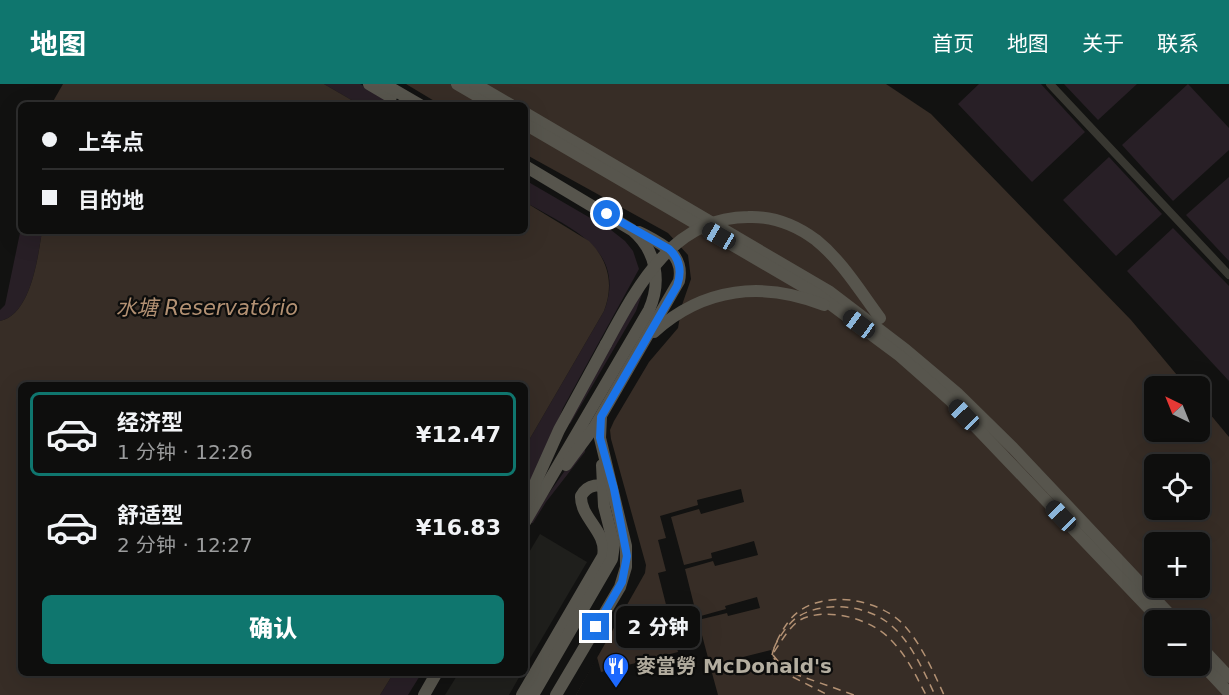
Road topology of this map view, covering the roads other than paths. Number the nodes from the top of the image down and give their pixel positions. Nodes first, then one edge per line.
1 (369, 84) edge
2 (384, 84) edge
3 (457, 84) edge
4 (475, 84) edge
5 (1050, 84) edge
6 (400, 102) edge
7 (415, 102) edge
8 (488, 102) edge
9 (506, 102) edge
10 (528, 115) edge
11 (528, 126) edge
12 (528, 168) edge
13 (528, 177) edge
14 (628, 226) junction
15 (1229, 275) edge
16 (859, 324) junction
17 (644, 343) junction
18 (906, 350) junction
19 (604, 410) junction
20 (602, 443) junction
21 (603, 487) junction
22 (610, 503) junction
23 (528, 507) edge
24 (528, 508) edge
25 (528, 509) edge
26 (528, 509) edge
27 (586, 513) junction
28 (1150, 610) edge
29 (1166, 610) edge
30 (1210, 657) edge
31 (1210, 673) edge
32 (427, 676) edge
33 (435, 676) edge
34 (1229, 677) edge
35 (1229, 693) edge
36 (415, 695) edge
37 (424, 695) edge
38 (522, 695) edge
39 (533, 695) edge
40 (556, 695) edge

1 - 6 main road
2 - 7 main road
3 - 8 main road
4 - 9 main road
5 - 15 street
10 - 18 main road
11 - 16 main road
12 - 14 main road
13 - 24 main road
14 - 17 main road
14 - 25 main road
16 - 17 main road
16 - 28 main road
17 - 19 main road
18 - 23 main road, bridge
18 - 29 main road
19 - 20 main road
19 - 26 main road
20 - 21 main road
20 - 22 main road
21 - 22 main road
21 - 27 main road
22 - 27 main road
22 - 39 main road
22 - 40 main road
27 - 38 main road
30 - 34 main road
31 - 35 main road
32 - 36 main road
33 - 37 main road

